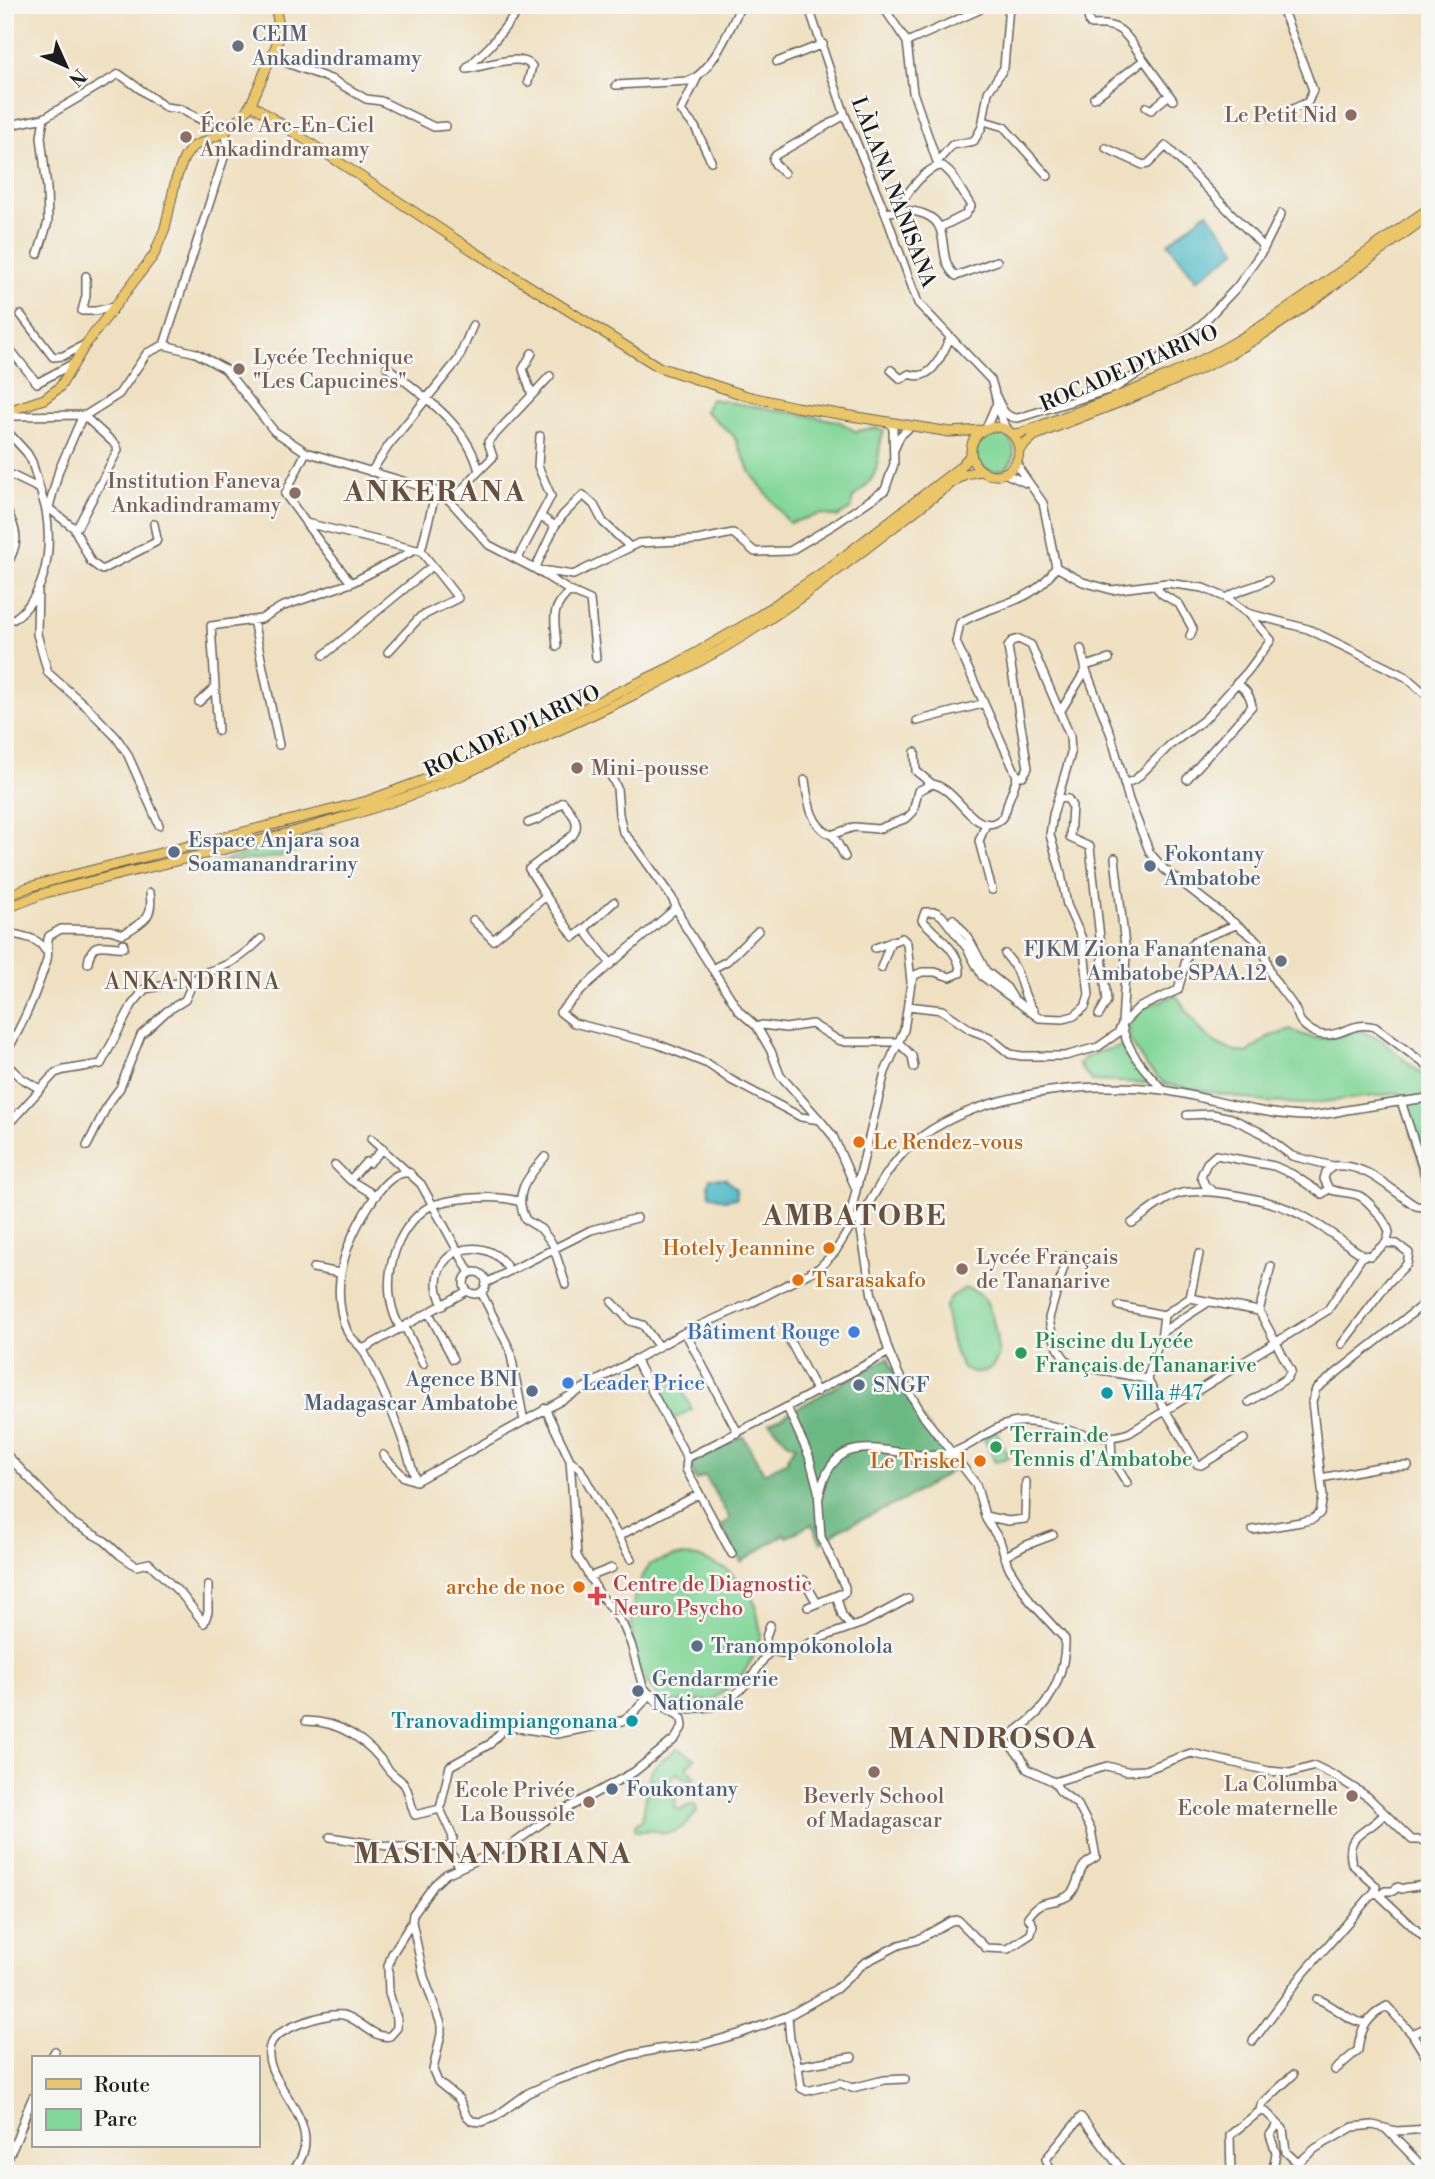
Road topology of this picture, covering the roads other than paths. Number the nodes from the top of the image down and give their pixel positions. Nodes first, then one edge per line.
1 (275, 5) edge
2 (523, 5) edge
3 (741, 5) edge
4 (808, 5) edge
5 (883, 5) edge
6 (1009, 5) edge
7 (1048, 5) edge
8 (1065, 5) edge
9 (1085, 5) edge
10 (1287, 5) edge
11 (979, 10) dead end
12 (907, 42) junction
13 (823, 44) junction
14 (271, 57) junction
15 (1144, 60) junction
16 (777, 62) dead end
17 (697, 77) junction
18 (528, 82) dead end
19 (616, 85) dead end
20 (1094, 98) dead end
21 (251, 104) junction
22 (1146, 107) dead end
23 (845, 115) junction
24 (44, 118) junction
25 (1273, 118) dead end
26 (984, 121) junction
27 (5, 126) edge
28 (446, 126) dead end
29 (225, 132) junction
30 (1106, 148) dead end
31 (711, 161) dead end
32 (784, 173) dead end
33 (1048, 176) dead end
34 (1430, 208) edge
35 (899, 210) junction
36 (885, 213) junction
37 (1280, 214) dead end
38 (1430, 215) edge
39 (941, 227) junction
40 (1262, 247) junction
41 (38, 254) dead end
42 (997, 261) dead end
43 (86, 276) dead end
44 (113, 307) junction
45 (21, 315) dead end
46 (473, 325) dead end
47 (950, 338) junction
48 (5, 343) edge
49 (86, 344) junction
50 (164, 345) junction
51 (532, 353) dead end
52 (74, 363) junction
53 (387, 367) dead end
54 (891, 370) dead end
55 (550, 376) dead end
56 (995, 392) junction
57 (532, 395) junction
58 (428, 398) junction
59 (995, 407) junction
60 (5, 413) edge
61 (83, 415) junction
62 (890, 423) junction
63 (911, 425) junction
64 (5, 429) edge
65 (985, 429) junction
66 (954, 432) junction
67 (1010, 433) junction
68 (540, 436) dead end
69 (971, 450) junction
70 (1019, 450) junction
71 (306, 452) junction
72 (894, 452) junction
73 (1017, 460) junction
74 (479, 471) junction
75 (981, 471) junction
76 (5, 472) edge
77 (371, 472) junction
78 (1004, 473) junction
79 (1029, 484) junction
80 (38, 488) junction
81 (436, 491) junction
82 (452, 502) junction
83 (5, 506) edge
84 (46, 509) junction
85 (540, 516) junction
86 (306, 523) junction
87 (154, 524) dead end
88 (555, 526) junction
89 (74, 528) junction
90 (630, 547) junction
91 (417, 551) junction
92 (517, 560) junction
93 (432, 566) junction
94 (5, 568) edge
95 (1055, 568) junction
96 (535, 569) junction
97 (1268, 580) dead end
98 (351, 583) junction
99 (1154, 585) junction
100 (38, 587) junction
101 (570, 591) junction
102 (1227, 598) junction
103 (1247, 612) junction
104 (5, 618) edge
105 (253, 620) junction
106 (1190, 636) dead end
107 (558, 646) dead end
108 (1081, 649) dead end
109 (388, 652) dead end
110 (324, 655) dead end
111 (596, 658) dead end
112 (1109, 659) dead end
113 (1086, 668) junction
114 (1236, 684) junction
115 (215, 687) junction
116 (1430, 698) edge
117 (199, 702) dead end
118 (982, 704) junction
119 (1060, 712) junction
120 (918, 720) dead end
121 (218, 731) dead end
122 (279, 745) dead end
123 (915, 752) dead end
124 (611, 776) dead end
125 (1017, 776) junction
126 (1187, 779) dead end
127 (805, 780) dead end
128 (933, 784) junction
129 (1124, 784) junction
130 (1058, 798) junction
131 (528, 823) dead end
132 (986, 824) junction
133 (159, 825) dead end
134 (833, 835) junction
135 (845, 857) dead end
136 (1115, 858) dead end
137 (992, 890) dead end
138 (150, 893) dead end
139 (546, 895) junction
140 (5, 897) edge
141 (614, 902) dead end
142 (676, 908) junction
143 (5, 909) edge
144 (953, 919) dead end
145 (473, 920) dead end
146 (5, 925) edge
147 (1236, 925) junction
148 (584, 929) junction
149 (758, 931) dead end
150 (261, 939) dead end
151 (892, 940) junction
152 (123, 943) dead end
153 (875, 948) dead end
154 (47, 954) junction
155 (1005, 954) dead end
156 (88, 963) dead end
157 (611, 964) junction
158 (881, 968) dead end
159 (712, 969) junction
160 (194, 980) junction
161 (911, 983) junction
162 (1015, 1001) junction
163 (908, 1006) junction
164 (1099, 1015) dead end
165 (1039, 1018) junction
166 (1122, 1024) junction
167 (757, 1027) junction
168 (898, 1042) junction
169 (5, 1054) edge
170 (5, 1063) edge
171 (914, 1067) dead end
172 (1430, 1068) edge
173 (40, 1089) junction
174 (1163, 1090) junction
175 (1430, 1098) edge
176 (1401, 1101) junction
177 (1187, 1115) dead end
178 (820, 1120) junction
179 (5, 1128) edge
180 (371, 1139) dead end
181 (87, 1146) dead end
182 (383, 1149) junction
183 (545, 1157) dead end
184 (335, 1165) dead end
185 (1333, 1166) junction
186 (410, 1172) junction
187 (1425, 1175) junction
188 (350, 1180) junction
189 (856, 1189) junction
190 (1329, 1189) junction
191 (1212, 1190) junction
192 (1430, 1191) edge
193 (376, 1196) junction
194 (520, 1202) junction
195 (433, 1205) junction
196 (857, 1211) junction
197 (637, 1219) dead end
198 (1132, 1223) dead end
199 (1386, 1243) junction
200 (553, 1248) junction
201 (457, 1251) junction
202 (1199, 1254) dead end
203 (1363, 1255) junction
204 (1067, 1256) dead end
205 (1271, 1266) dead end
206 (313, 1268) dead end
207 (509, 1271) junction
208 (341, 1273) junction
209 (470, 1273) junction
210 (486, 1283) junction
211 (566, 1285) dead end
212 (467, 1291) junction
213 (481, 1292) junction
214 (1190, 1298) junction
215 (1430, 1299) edge
216 (612, 1302) dead end
217 (1207, 1303) junction
218 (443, 1306) junction
219 (1119, 1306) dead end
220 (1259, 1311) junction
221 (429, 1314) junction
222 (1164, 1315) junction
223 (403, 1328) junction
224 (685, 1332) junction
225 (1161, 1332) junction
226 (790, 1341) dead end
227 (1276, 1344) junction
228 (1342, 1344) dead end
229 (658, 1346) junction
230 (363, 1349) junction
231 (889, 1352) junction
232 (453, 1359) dead end
233 (635, 1359) junction
234 (423, 1364) dead end
235 (1147, 1379) junction
236 (817, 1392) junction
237 (1249, 1402) dead end
238 (787, 1407) junction
239 (545, 1408) junction
240 (1165, 1411) junction
241 (524, 1421) junction
242 (737, 1433) junction
243 (1111, 1439) junction
244 (1244, 1439) dead end
245 (5, 1452) edge
246 (953, 1452) junction
247 (383, 1455) dead end
248 (687, 1458) junction
249 (570, 1460) junction
250 (1408, 1466) dead end
251 (1321, 1478) junction
252 (416, 1481) junction
253 (1026, 1482) dead end
254 (1127, 1483) dead end
255 (699, 1494) junction
256 (819, 1497) junction
257 (985, 1516) junction
258 (1253, 1530) dead end
259 (1053, 1535) dead end
260 (619, 1536) junction
261 (732, 1554) dead end
262 (1004, 1557) junction
263 (631, 1559) dead end
264 (612, 1568) dead end
265 (589, 1577) junction
266 (804, 1580) dead end
267 (208, 1585) dead end
268 (840, 1594) junction
269 (908, 1599) dead end
270 (770, 1625) dead end
271 (850, 1626) junction
272 (767, 1654) junction
273 (745, 1671) dead end
274 (752, 1677) junction
275 (650, 1695) junction
276 (672, 1712) junction
277 (306, 1721) dead end
278 (1054, 1782) junction
279 (440, 1809) junction
280 (1384, 1814) junction
281 (330, 1837) dead end
282 (1430, 1845) edge
283 (450, 1847) junction
284 (460, 1867) junction
285 (1430, 1879) edge
286 (1378, 1893) junction
287 (412, 1922) junction
288 (1430, 1942) edge
289 (1317, 1999) dead end
290 (788, 2016) junction
291 (1365, 2022) junction
292 (1430, 2026) edge
293 (1412, 2034) junction
294 (1253, 2041) dead end
295 (852, 2057) dead end
296 (1430, 2063) edge
297 (798, 2066) junction
298 (1335, 2070) dead end
299 (1293, 2075) dead end
300 (905, 2079) dead end
301 (32, 2099) edge
302 (1260, 2111) junction
303 (1278, 2124) junction
304 (1385, 2129) junction
305 (1430, 2129) edge
306 (5, 2162) edge
307 (1430, 2170) edge
308 (289, 2174) edge
309 (1052, 2174) edge
310 (1125, 2174) edge
311 (1231, 2174) edge
312 (1272, 2174) edge

1 - 14 main road
2 - 18 street
3 - 17 street
4 - 13 street, LÀLANA NANISANA
5 - 12 street
6 - 26 street
7 - 8 street
9 - 15 street
10 - 25 street
11 - 12 street
12 - 26 street
13 - 16 street
13 - 23 street, LÀLANA NANISANA
14 - 21 main road
14 - 28 street
15 - 20 street
15 - 22 street
17 - 19 street
17 - 31 street
21 - 29 main road
21 - 62 main road
23 - 32 street
23 - 36 street, LÀLANA NANISANA
24 - 27 street
24 - 29 street
24 - 41 street
26 - 33 street
29 - 44 main road
29 - 50 street
30 - 40 street
34 - 67 main road, ROCADE D'IARIVO
35 - 36 street
35 - 39 street
35 - 39 street
36 - 47 street, LÀLANA NANISANA
37 - 40 street
38 - 70 main road, ROCADE D'IARIVO
39 - 42 street
40 - 56 street, LÀLANA NANISANA
43 - 44 street
44 - 49 main road
45 - 49 street
46 - 58 street
47 - 54 street
47 - 56 street, LÀLANA NANISANA
48 - 52 street
49 - 52 main road
50 - 61 street
50 - 71 street
51 - 57 street
52 - 60 main road
53 - 58 street
55 - 57 street
56 - 59 street
57 - 74 street
58 - 74 street
58 - 77 street
59 - 65 street
59 - 67 street
60 - 61 street
61 - 84 street
61 - 89 street
62 - 63 main road
62 - 72 street
63 - 66 main road
63 - 72 street
64 - 80 street
65 - 66 main road
65 - 67 main road
65 - 69 main road
66 - 69 main road
67 - 70 main road
68 - 85 street
69 - 75 main road
69 - 140 main road, ROCADE D'IARIVO
70 - 73 main road
71 - 77 street
71 - 86 street
72 - 90 street
73 - 78 main road
73 - 79 street
74 - 82 street
75 - 78 main road
75 - 143 main road, ROCADE D'IARIVO
76 - 80 street
77 - 81 street
78 - 79 street
79 - 95 street
80 - 84 street
81 - 82 street
81 - 91 street
82 - 92 street
83 - 94 street
84 - 89 street
84 - 100 street
85 - 88 street
85 - 92 street
86 - 91 street
86 - 98 street
87 - 89 street
88 - 90 street
88 - 96 street
90 - 96 street
91 - 93 street
91 - 98 street
92 - 96 street
93 - 109 street
93 - 110 street
95 - 99 street
95 - 118 street
96 - 101 street
97 - 102 street
98 - 105 street
99 - 102 street
99 - 106 street
100 - 104 street
100 - 133 street
101 - 107 street
101 - 111 street
102 - 103 street
103 - 114 street
103 - 116 street
105 - 115 street
105 - 122 street
108 - 113 street
112 - 113 street
113 - 119 street
113 - 129 street
114 - 126 street
114 - 129 street
115 - 117 street
115 - 121 street
118 - 120 street
118 - 125 street
119 - 125 street
119 - 130 street
123 - 128 street
124 - 142 street
125 - 132 street
127 - 134 street
128 - 132 street
128 - 134 street
129 - 147 street
130 - 164 street
130 - 165 street
131 - 139 street
132 - 137 street
134 - 135 street
136 - 166 street
138 - 154 street
139 - 145 street
139 - 148 street
141 - 148 street
142 - 157 street
142 - 159 street
144 - 162 street
146 - 154 street
147 - 166 street
147 - 172 street
148 - 157 street
149 - 159 street
150 - 160 street
151 - 153 street
151 - 158 street
151 - 161 street
152 - 156 street
154 - 169 street
155 - 165 street
157 - 178 street
159 - 167 street
160 - 173 street
160 - 181 street
161 - 162 street
161 - 163 street
162 - 165 street
163 - 166 street
163 - 168 street
166 - 174 street
167 - 168 street
167 - 178 street
168 - 171 street
168 - 189 street
170 - 173 street
173 - 179 street
174 - 176 street
174 - 196 street
175 - 176 street
176 - 187 street
177 - 185 street
178 - 189 street
180 - 182 street
182 - 186 street
182 - 188 street
183 - 194 street
184 - 188 street
185 - 187 street
185 - 190 street
186 - 193 street
186 - 195 street
187 - 192 street
188 - 193 street
189 - 196 street
190 - 191 street
190 - 199 street
191 - 198 street
191 - 203 street
193 - 208 street
194 - 195 street
194 - 200 street
195 - 201 street
195 - 223 street
196 - 224 street
196 - 231 street
197 - 200 street
199 - 203 street
199 - 228 street
200 - 207 street
200 - 211 street
201 - 207 street
201 - 209 street
201 - 218 street
202 - 214 street
203 - 227 street
204 - 235 street
205 - 220 street
206 - 208 street
207 - 210 street
208 - 230 street
209 - 210 street
209 - 212 street
210 - 213 street
212 - 213 street
212 - 218 street
213 - 241 street
214 - 217 street
214 - 222 street
215 - 251 street
216 - 229 street
217 - 220 street
217 - 225 street
218 - 221 street
219 - 222 street
220 - 227 street
221 - 223 street
221 - 232 street
222 - 225 street
223 - 230 street
223 - 234 street
224 - 229 street
224 - 242 street
225 - 235 street
226 - 236 street
227 - 237 street
227 - 240 street
229 - 233 street
230 - 252 street
231 - 236 street
231 - 246 street
233 - 239 street
233 - 248 street
235 - 240 street
236 - 238 street
238 - 242 street
238 - 256 street
239 - 241 street
239 - 249 street
240 - 243 street
240 - 244 street
241 - 252 street
242 - 248 street
243 - 246 street
243 - 254 street
245 - 267 street
246 - 256 street
246 - 257 street
247 - 252 street
248 - 255 street
249 - 260 street
249 - 265 street
250 - 251 street
251 - 258 street
253 - 257 street
255 - 260 street
255 - 261 street
256 - 268 street
257 - 262 street
259 - 262 street
260 - 263 street
262 - 278 street
264 - 265 street
265 - 275 street
266 - 268 street
268 - 271 street
269 - 271 street
270 - 272 street
271 - 272 street
272 - 274 street
273 - 274 street
274 - 276 street
275 - 276 street
275 - 279 street
276 - 284 street
277 - 279 street
278 - 280 street
278 - 290 street
279 - 283 street
280 - 282 street
280 - 286 street
281 - 283 street
283 - 284 street
284 - 287 street
285 - 286 street
286 - 288 street
286 - 294 street
287 - 290 street
287 - 308 street
289 - 291 street
290 - 297 street
291 - 293 street
291 - 298 street
292 - 293 street
293 - 296 street
295 - 297 street
297 - 300 street
299 - 302 street
301 - 306 street
302 - 303 street
302 - 311 street
303 - 304 street
303 - 312 street
304 - 305 street
304 - 307 street
309 - 310 street

